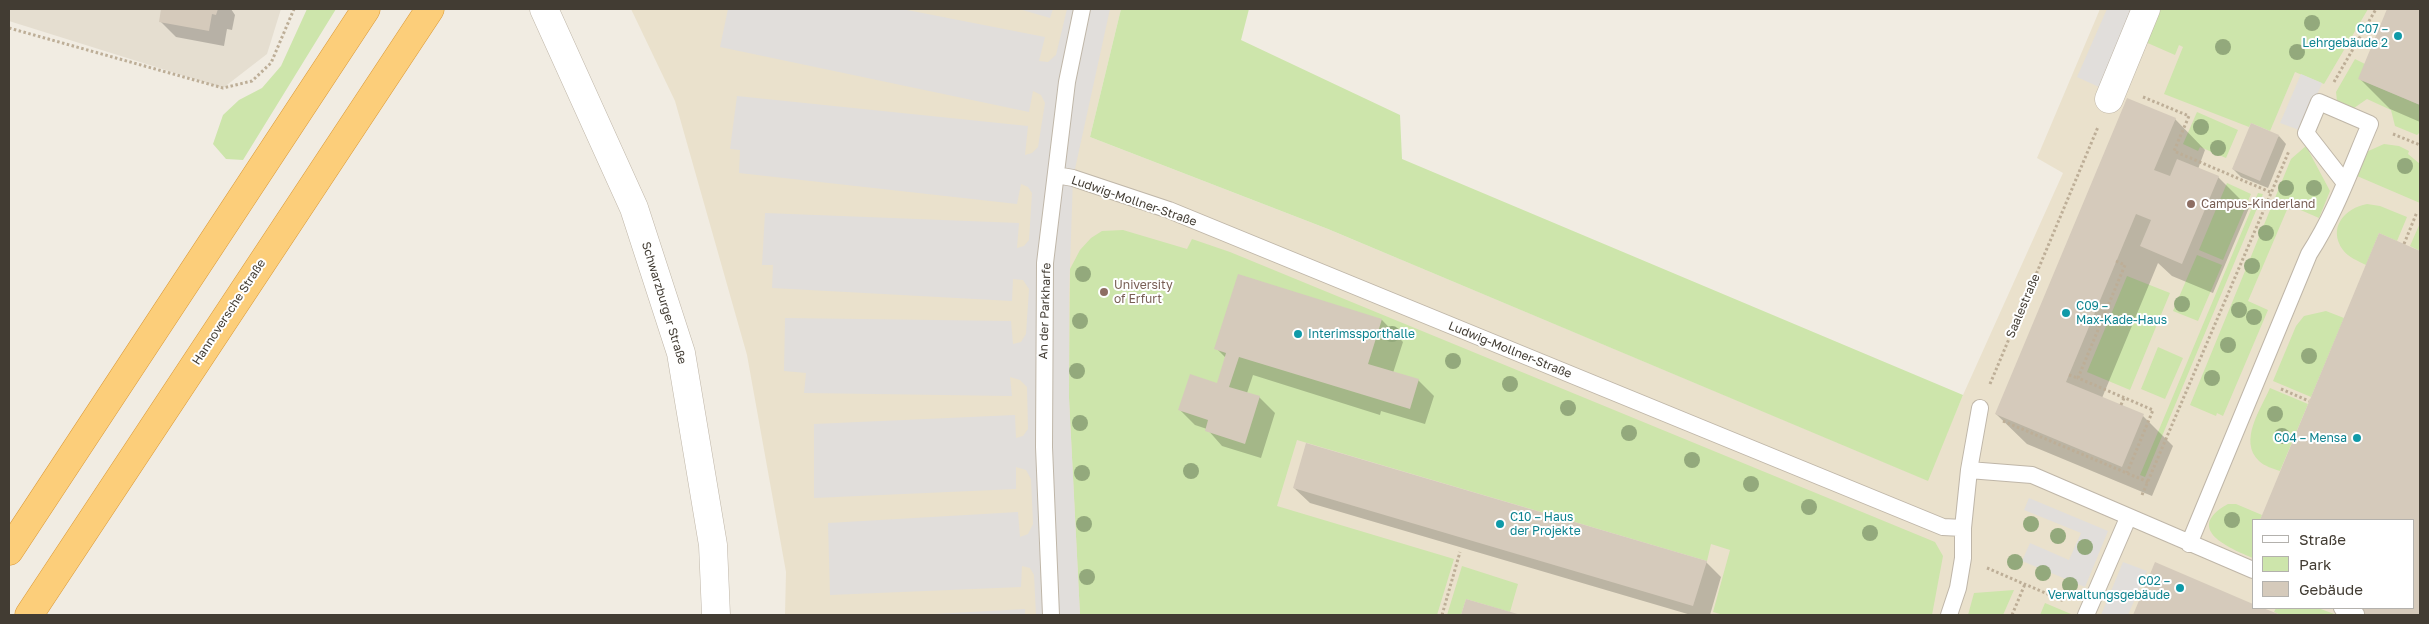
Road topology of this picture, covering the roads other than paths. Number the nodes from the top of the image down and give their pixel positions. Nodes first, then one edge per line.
1 (366, 9) edge
2 (430, 9) edge
3 (544, 9) edge
4 (1082, 9) edge
5 (2146, 9) edge
6 (2109, 99) road end
7 (1056, 175) junction
8 (2345, 183) junction
9 (1979, 410) road end
10 (1969, 470) junction
11 (2130, 519) junction
12 (1963, 528) junction
13 (2189, 544) junction
14 (9, 551) edge
15 (2252, 570) edge
16 (2087, 613) edge
17 (29, 615) edge
18 (716, 615) edge
19 (1050, 615) edge
20 (1949, 615) edge

1 - 14 highway
2 - 17 highway, Hannoversche Straße
3 - 18 street, Schwarzburger Straße
4 - 7 lane, An der Parkharfe
5 - 6 street
7 - 12 lane, Ludwig-Mollner-Straße
7 - 19 lane, An der Parkharfe
8 - 8 lane
8 - 13 lane
9 - 10 lane
10 - 11 lane
10 - 12 lane
11 - 13 lane
11 - 16 lane
12 - 20 lane
13 - 15 lane

